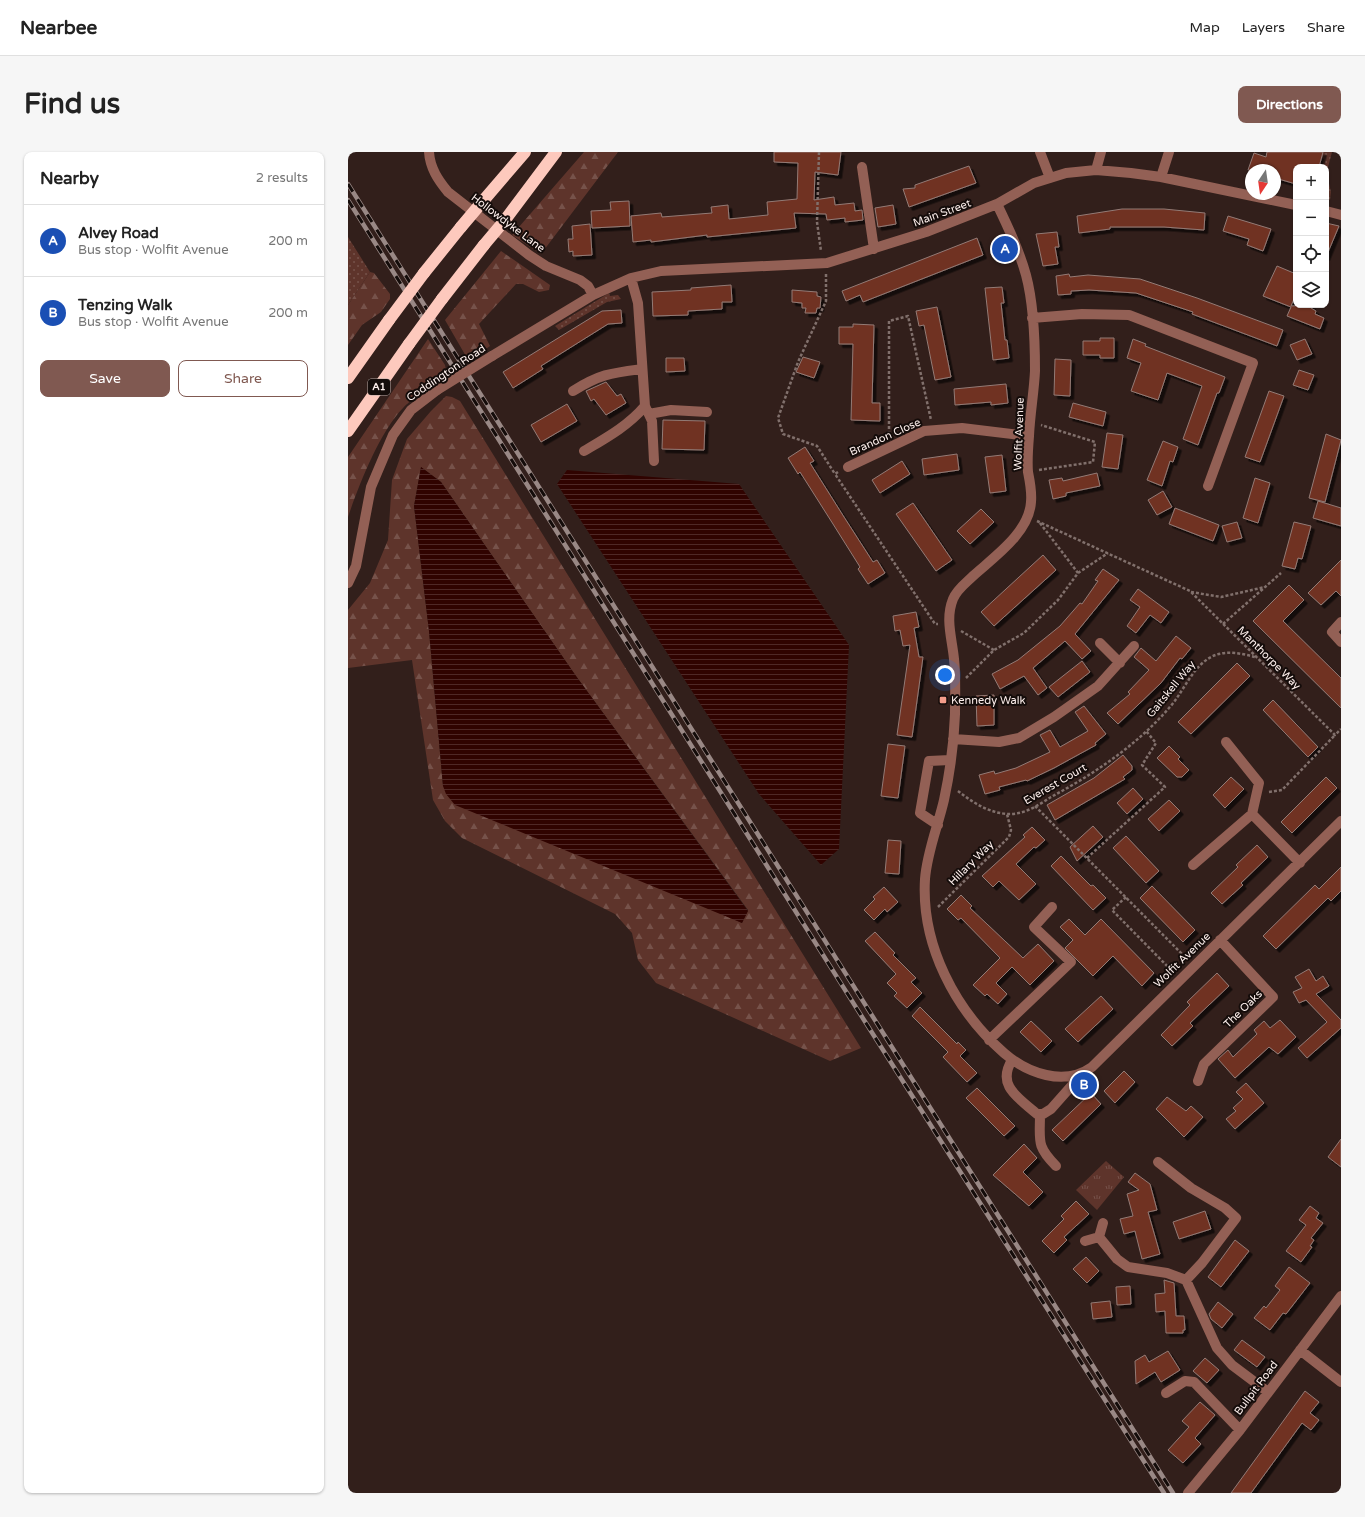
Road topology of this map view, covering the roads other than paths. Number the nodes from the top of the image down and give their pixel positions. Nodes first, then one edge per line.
1 (429, 152) edge
2 (525, 152) edge
3 (556, 152) edge
4 (1040, 152) edge
5 (1101, 152) edge
6 (1169, 152) edge
7 (862, 167) dead end
8 (1096, 170) junction
9 (1161, 177) junction
10 (1050, 178) junction
11 (1293, 203) edge
12 (997, 204) junction
13 (1329, 212) edge
14 (1341, 215) edge
15 (874, 249) junction
16 (631, 278) junction
17 (592, 295) junction
18 (1032, 318) junction
19 (642, 369) junction
20 (348, 378) edge
21 (573, 391) dead end
22 (647, 410) junction
23 (707, 412) dead end
24 (348, 430) edge
25 (1028, 436) junction
26 (584, 451) dead end
27 (654, 461) dead end
28 (848, 467) road end
29 (1208, 486) dead end
30 (348, 583) edge
31 (1341, 622) edge
32 (1341, 642) edge
33 (1100, 643) dead end
34 (1134, 646) dead end
35 (1120, 663) junction
36 (953, 739) junction
37 (1226, 742) dead end
38 (950, 760) junction
39 (1252, 814) junction
40 (1341, 821) edge
41 (938, 824) junction
42 (1300, 863) junction
43 (1193, 865) dead end
44 (1052, 907) dead end
45 (1220, 940) junction
46 (989, 1040) junction
47 (1012, 1060) junction
48 (1082, 1074) junction
49 (1198, 1081) dead end
50 (1040, 1114) junction
51 (1158, 1162) dead end
52 (1056, 1166) dead end
53 (1103, 1223) dead end
54 (1099, 1237) junction
55 (1085, 1241) dead end
56 (1186, 1280) junction
57 (1341, 1296) edge
58 (1300, 1350) junction
59 (1341, 1382) edge
60 (1268, 1392) junction
61 (1166, 1393) dead end
62 (1240, 1430) junction
63 (1188, 1493) edge

1 - 17 street, Hollowdyke Lane
2 - 20 highway, bridge
3 - 24 highway, A1, bridge
4 - 10 street
5 - 8 street
6 - 9 street
7 - 15 street
8 - 9 street, Main Street
8 - 10 street, Main Street
9 - 11 street, Main Street
10 - 12 street, Main Street
12 - 15 street, Main Street
12 - 18 street, Wolfit Avenue
13 - 14 street
15 - 16 street, Main Street
16 - 17 street, Main Street
16 - 19 street
17 - 30 street, Coddington Road, bridge
18 - 25 street, Wolfit Avenue
18 - 29 street
19 - 21 street
19 - 22 street
22 - 23 street
22 - 26 street
22 - 27 street
25 - 28 street, Brandon Close
25 - 36 street, Wolfit Avenue
31 - 32 street
33 - 35 street
34 - 35 street
35 - 36 street
36 - 38 street, Wolfit Avenue
37 - 39 street
38 - 41 street, Wolfit Avenue
38 - 41 street
39 - 42 street
39 - 43 street
40 - 42 street, Wolfit Avenue
41 - 46 street, Wolfit Avenue
42 - 45 street, Wolfit Avenue
44 - 46 street
45 - 48 street, Wolfit Avenue
45 - 49 street, The Oaks
46 - 47 street, Wolfit Avenue
47 - 48 street, Wolfit Avenue
47 - 50 street
48 - 50 street, Wolfit Avenue
50 - 52 street
51 - 56 street
53 - 54 street
54 - 55 street
54 - 56 street
56 - 60 street
57 - 58 street, Bullpit Road
58 - 59 street
58 - 60 street, Bullpit Road
60 - 62 street, Bullpit Road
61 - 62 street
62 - 63 street, Bullpit Road

